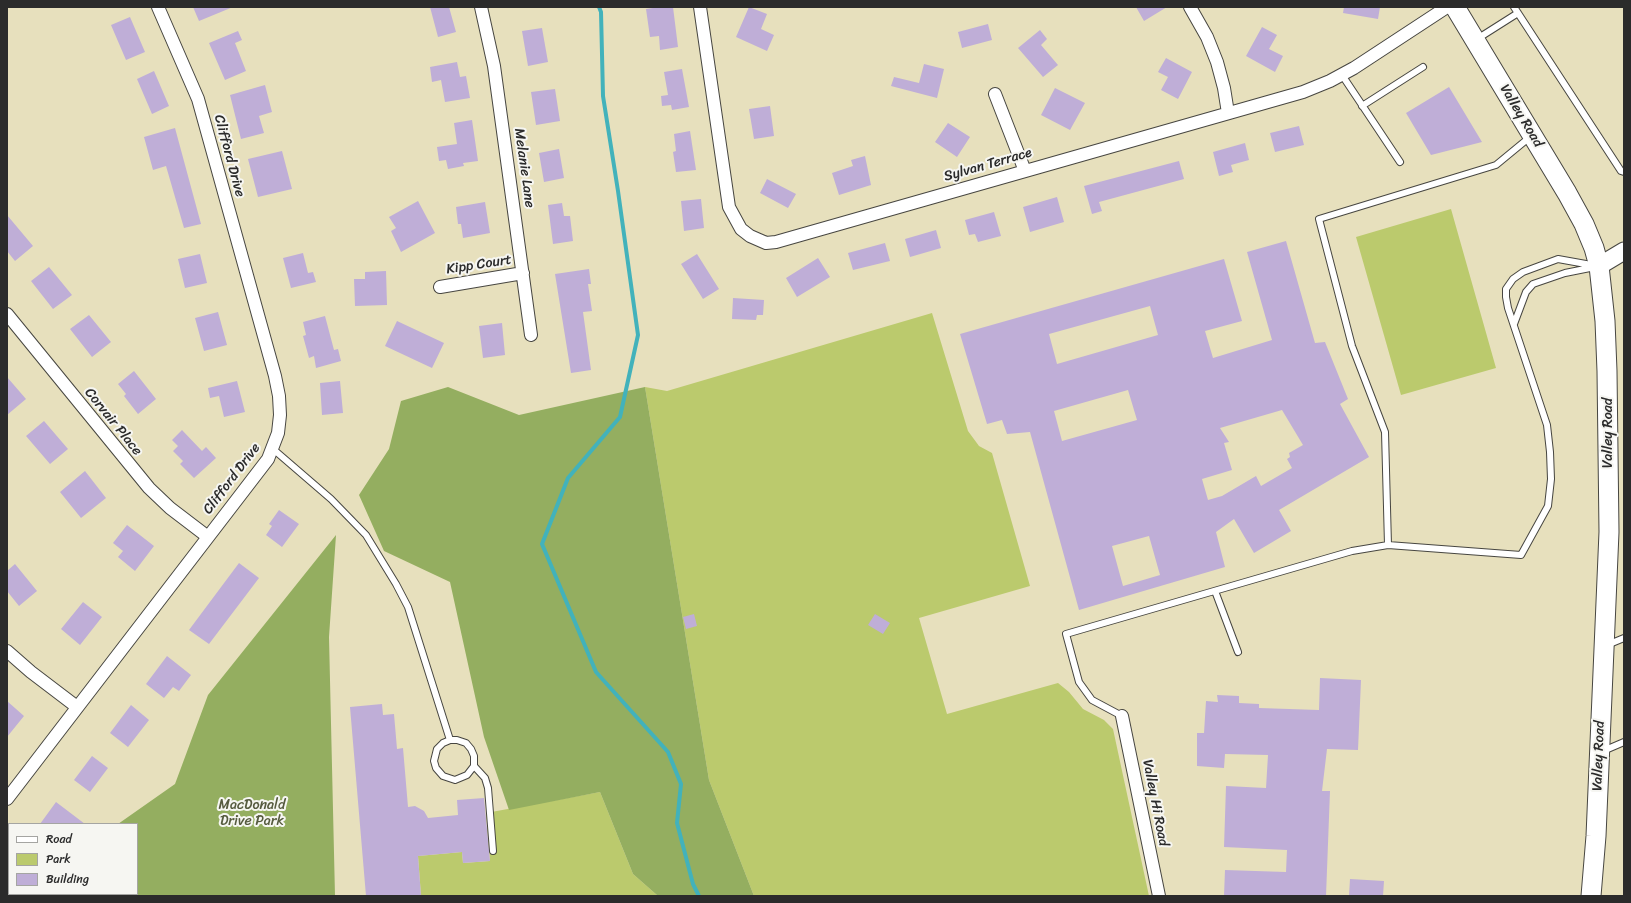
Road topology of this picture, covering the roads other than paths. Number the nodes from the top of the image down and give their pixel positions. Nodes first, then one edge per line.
1 (158, 7) edge
2 (481, 7) edge
3 (700, 7) edge
4 (1190, 7) edge
5 (1447, 7) edge
6 (1455, 7) edge
7 (1516, 10) edge
8 (1476, 40) junction
9 (1423, 67) dead end
10 (1342, 75) junction
11 (996, 94) dead end
12 (1362, 106) junction
13 (1228, 113) junction
14 (1533, 135) junction
15 (1400, 162) dead end
16 (1024, 171) junction
17 (1624, 172) edge
18 (1624, 251) edge
19 (1599, 266) junction
20 (523, 273) junction
21 (440, 287) dead end
22 (7, 314) edge
23 (1514, 324) junction
24 (531, 335) dead end
25 (273, 449) junction
26 (208, 537) junction
27 (1388, 545) junction
28 (1215, 591) junction
29 (1624, 638) edge
30 (1604, 646) junction
31 (7, 651) edge
32 (1238, 652) dead end
33 (77, 707) junction
34 (1122, 716) joint
35 (450, 740) junction
36 (1624, 742) edge
37 (1600, 752) junction
38 (474, 766) junction
39 (7, 800) edge
40 (493, 851) dead end
41 (1158, 896) edge
42 (1591, 896) edge

1 - 25 street, Clifford Drive
2 - 20 street, Melanie Lane
3 - 16 street, Sylvan Terrace
4 - 13 street
5 - 10 street, Sylvan Terrace
6 - 8 main road, Valley Road
7 - 8 lane
7 - 17 lane
8 - 14 main road, Valley Road
9 - 12 lane
10 - 12 lane
10 - 13 street, Sylvan Terrace
11 - 16 street
12 - 15 lane
13 - 16 street, Sylvan Terrace
14 - 19 main road, Valley Road
14 - 27 lane
18 - 19 main road
19 - 23 lane
19 - 23 lane
19 - 30 main road, Valley Road
20 - 21 street, Kipp Court
20 - 24 street, Melanie Lane
22 - 26 street, Corvair Place
23 - 27 lane
25 - 26 street, Clifford Drive
25 - 35 lane
26 - 33 street, Clifford Drive
27 - 28 lane
28 - 32 lane
28 - 34 lane
29 - 30 lane
30 - 37 main road, Valley Road
31 - 33 street
33 - 39 street, Clifford Drive
34 - 41 street, Valley Hi Road
35 - 38 lane
35 - 38 lane
36 - 37 lane
37 - 42 main road, Valley Road
38 - 40 lane

